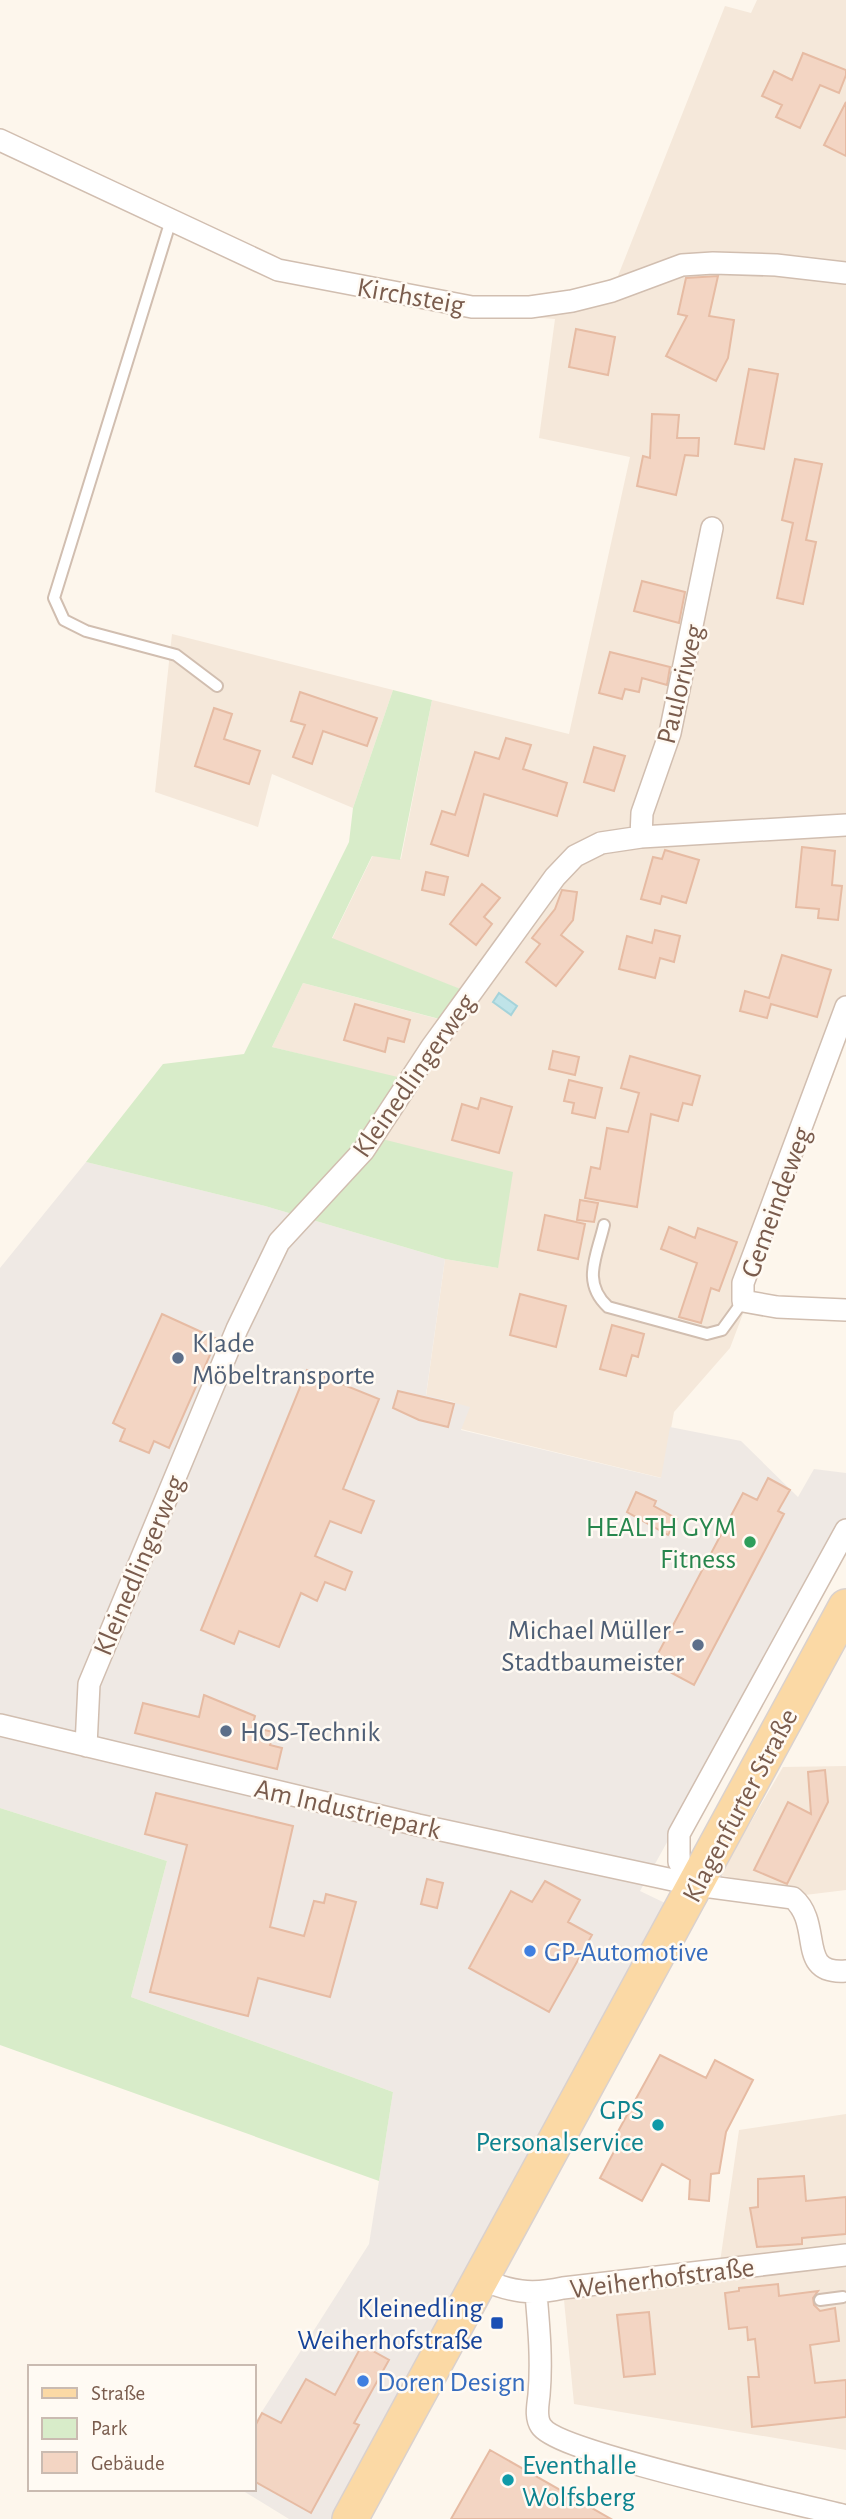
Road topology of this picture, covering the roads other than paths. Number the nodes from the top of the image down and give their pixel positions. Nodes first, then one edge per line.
1 (0, 140) edge
2 (171, 220) junction
3 (846, 273) edge
4 (712, 528) dead end
5 (217, 686) dead end
6 (846, 825) edge
7 (641, 837) junction
8 (846, 1007) edge
9 (604, 1225) dead end
10 (743, 1301) junction
11 (846, 1310) edge
12 (846, 1530) edge
13 (846, 1607) edge
14 (0, 1725) edge
15 (86, 1746) junction
16 (696, 1885) junction
17 (846, 1971) edge
18 (846, 2255) edge
19 (481, 2279) junction
20 (536, 2294) junction
21 (844, 2297) dead end
22 (820, 2300) dead end
23 (846, 2516) edge
24 (350, 2519) edge

1 - 2 street, Kirchsteig
2 - 3 street, Kirchsteig
2 - 5 lane
4 - 7 street, Pauloriweg
6 - 7 street, Kleinedlingerweg
7 - 15 street, Kleinedlingerweg
8 - 10 street, Gemeindeweg
9 - 10 lane
10 - 11 street, Gemeindeweg
12 - 16 street
13 - 16 main road, Klagenfurter Straße
14 - 15 street, Am Industriepark
15 - 16 street, Am Industriepark
16 - 17 street, Am Industriepark
16 - 19 main road, Klagenfurter Straße
18 - 20 street, Weiherhofstraße
19 - 20 street, Weiherhofstraße
19 - 24 main road, Klagenfurter Straße
20 - 23 street
21 - 22 lane

